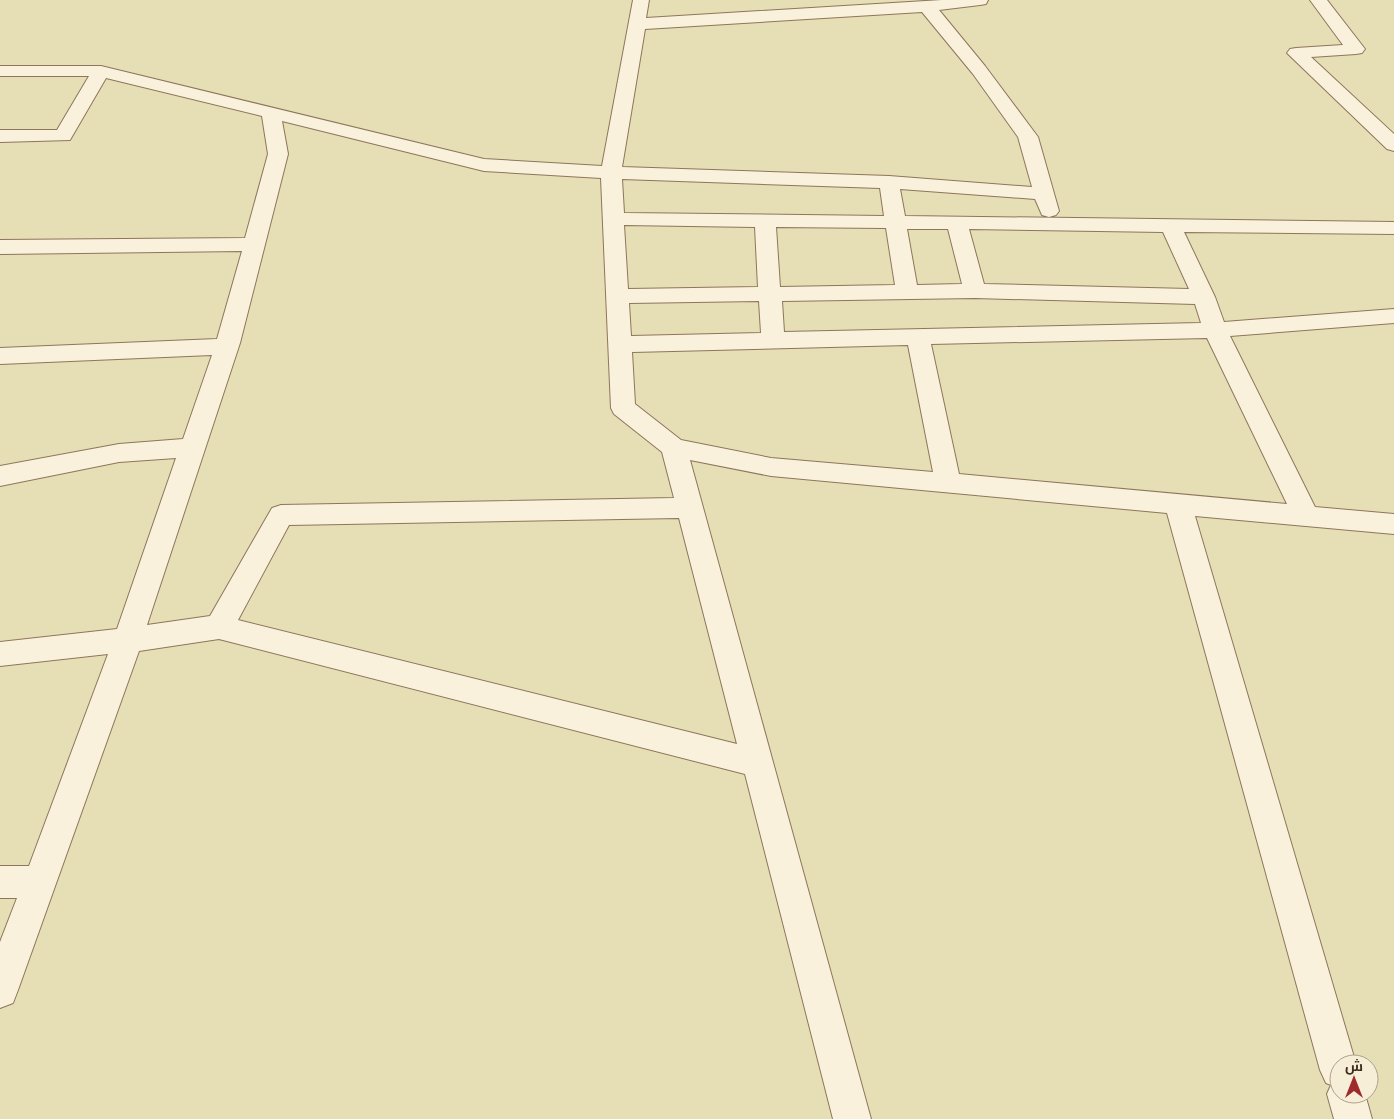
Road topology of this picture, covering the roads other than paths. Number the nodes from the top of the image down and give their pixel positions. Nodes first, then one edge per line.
1 (641, 0) edge
2 (980, 0) edge
3 (1318, 0) edge
4 (874, 5) edge
5 (927, 7) junction
6 (636, 24) junction
7 (0, 71) edge
8 (101, 71) junction
9 (271, 112) junction
10 (0, 136) edge
11 (1394, 145) edge
12 (612, 173) junction
13 (889, 182) junction
14 (1044, 194) junction
15 (614, 219) junction
16 (765, 221) junction
17 (896, 222) junction
18 (956, 223) junction
19 (1052, 224) junction
20 (1170, 226) junction
21 (1391, 232) edge
22 (254, 244) junction
23 (0, 247) edge
24 (975, 291) junction
25 (907, 292) junction
26 (769, 294) junction
27 (618, 296) junction
28 (1204, 297) junction
29 (1394, 316) edge
30 (1215, 330) junction
31 (918, 337) junction
32 (773, 341) junction
33 (620, 344) junction
34 (226, 347) junction
35 (0, 356) edge
36 (193, 448) junction
37 (674, 448) junction
38 (0, 476) edge
39 (948, 483) junction
40 (1178, 504) junction
41 (690, 508) junction
42 (1306, 516) junction
43 (1394, 524) edge
44 (219, 627) junction
45 (128, 640) junction
46 (0, 654) edge
47 (758, 763) junction
48 (0, 882) edge
49 (40, 882) junction
50 (0, 990) edge
51 (1334, 1054) edge
52 (1349, 1104) edge
53 (852, 1119) edge
54 (1353, 1119) edge

1 - 6 street
2 - 5 street
3 - 11 street
4 - 5 street
4 - 6 street
5 - 14 street
6 - 12 street
7 - 8 street
8 - 9 street
8 - 10 street
9 - 12 street
9 - 22 street
12 - 13 street
12 - 15 street
13 - 14 street
13 - 17 street
14 - 19 street
15 - 16 street
15 - 27 street
16 - 17 street
16 - 26 street
17 - 18 street
17 - 25 street
18 - 19 street
18 - 24 street
19 - 20 street
20 - 21 street
20 - 28 street
22 - 23 street
22 - 34 street
24 - 25 street
24 - 28 street
25 - 26 street
26 - 27 street
26 - 32 street
27 - 33 street
28 - 30 street
29 - 30 street
30 - 31 street
30 - 42 street
31 - 32 street
31 - 39 street
32 - 33 street
33 - 37 street
34 - 35 street
34 - 36 street
36 - 38 street
36 - 45 street
37 - 39 street
37 - 41 street
39 - 40 street
40 - 42 street
40 - 51 street
41 - 44 street
41 - 47 street
42 - 43 street
44 - 45 street
44 - 47 street
45 - 46 street
45 - 49 street
47 - 53 street
48 - 49 street
49 - 50 street
52 - 54 street

